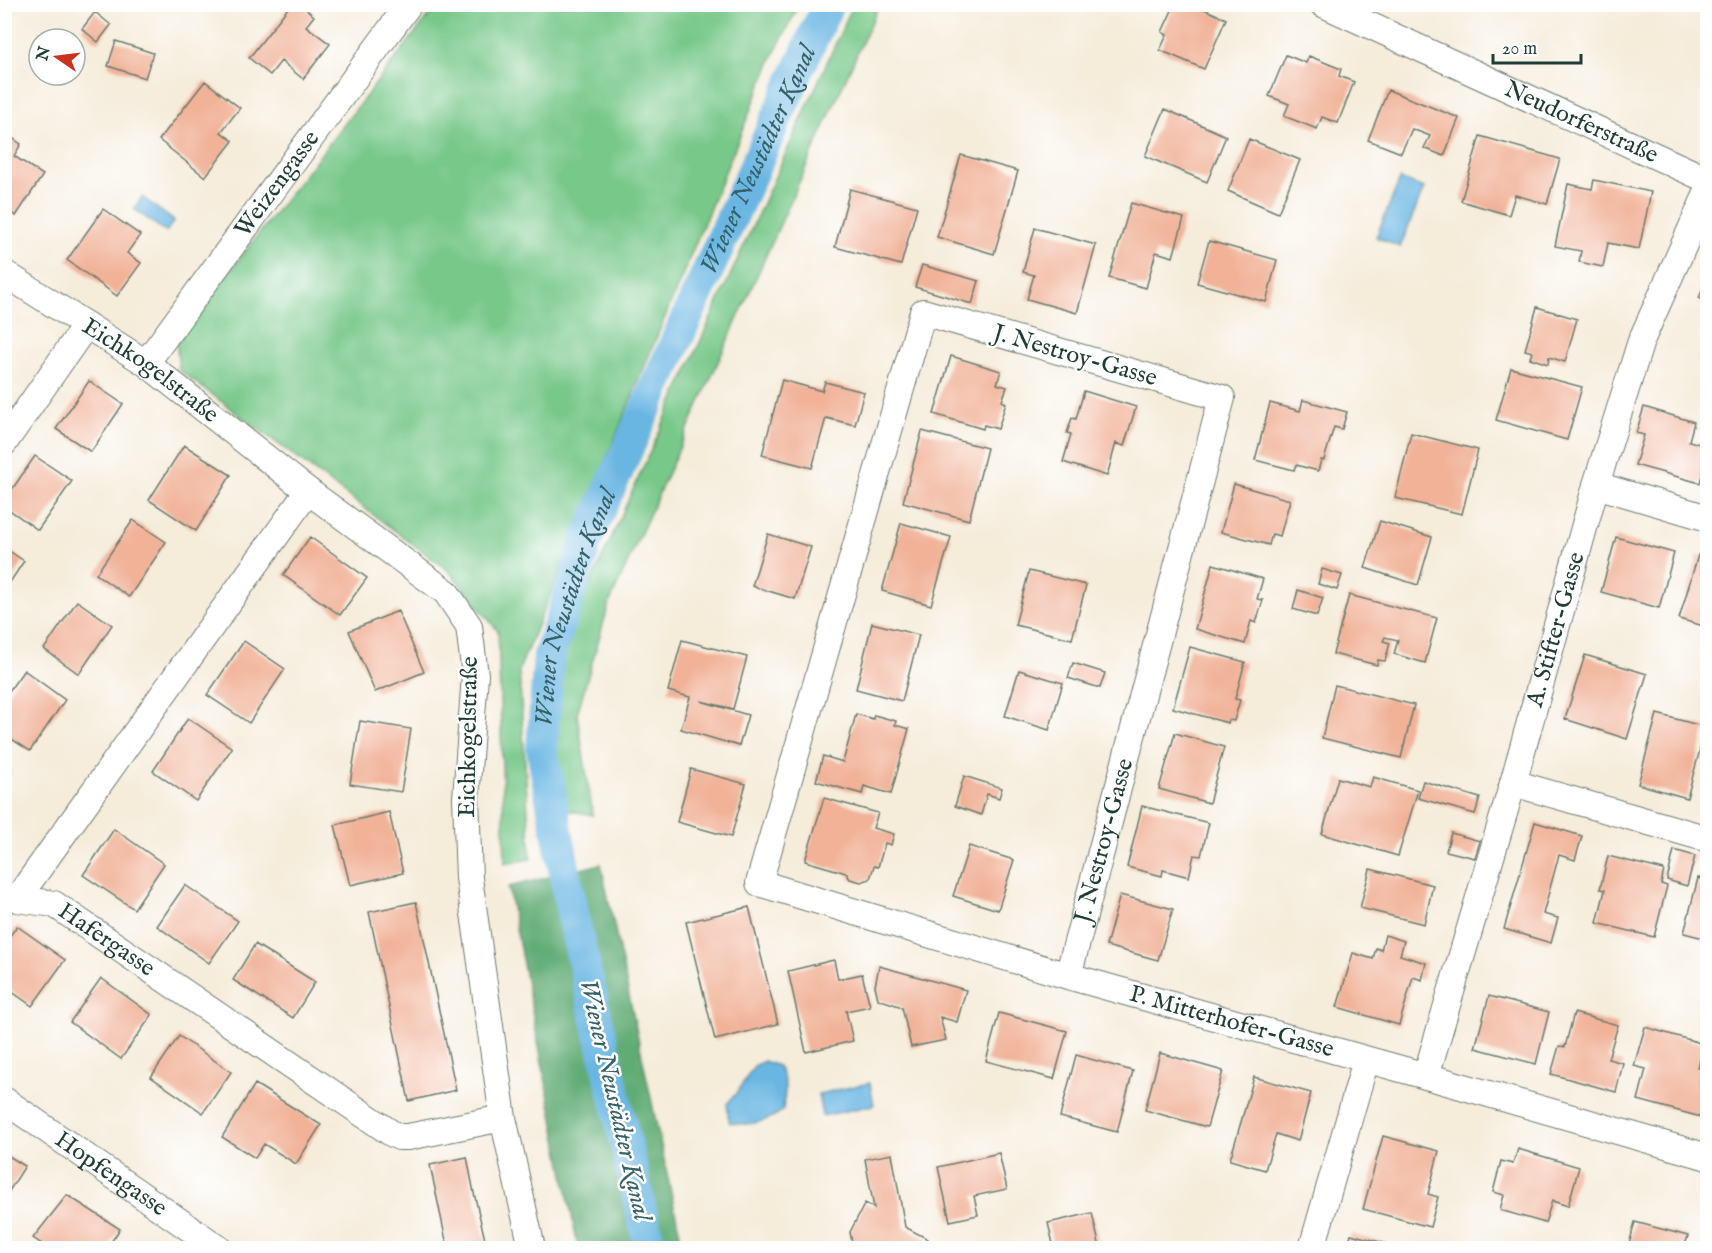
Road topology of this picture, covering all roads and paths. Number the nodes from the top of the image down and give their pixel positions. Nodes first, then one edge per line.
1 (409, 4) edge
2 (1323, 4) edge
3 (1707, 180) edge
4 (1707, 191) edge
5 (4, 273) edge
6 (86, 325) junction
7 (146, 363) junction
8 (4, 443) edge
9 (1596, 485) junction
10 (308, 491) junction
11 (1707, 518) edge
12 (1513, 783) junction
13 (1707, 839) edge
14 (759, 883) joint
15 (11, 895) edge
16 (1068, 976) junction
17 (1366, 1060) junction
18 (1426, 1076) junction
19 (4, 1100) edge
20 (503, 1118) junction
21 (1707, 1157) edge
22 (218, 1248) edge
23 (532, 1248) edge
24 (1312, 1248) edge

1 - 7 street, Weizengasse
2 - 3 street, Neudorferstraße
4 - 9 street, A. Stifter-Gasse
5 - 6 street, Eichkogelstraße
6 - 7 street, Eichkogelstraße
6 - 8 street
7 - 10 street, Eichkogelstraße
9 - 11 street
9 - 12 street, A. Stifter-Gasse
10 - 15 street, Hafergasse
10 - 20 street, Eichkogelstraße
12 - 13 street
12 - 18 street, A. Stifter-Gasse
14 - 16 street, P. Mitterhofer-Gasse
14 - 16 street, J. Nestroy-Gasse
15 - 20 street, Hafergasse
16 - 17 street, P. Mitterhofer-Gasse
17 - 18 street, P. Mitterhofer-Gasse
17 - 24 street
18 - 21 street, P. Mitterhofer-Gasse
19 - 22 street, Hopfengasse
20 - 23 street, Eichkogelstraße

